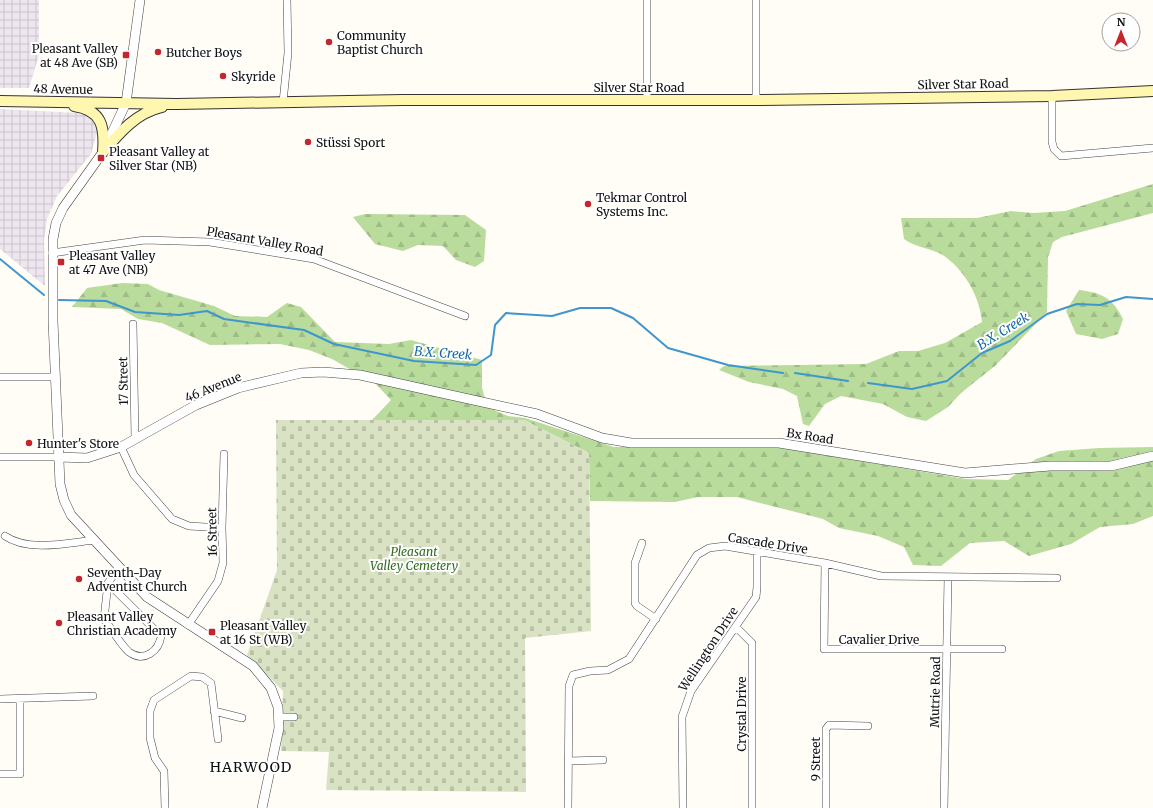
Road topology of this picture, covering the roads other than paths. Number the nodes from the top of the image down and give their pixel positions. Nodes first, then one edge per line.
1 (140, 0) edge
2 (287, 0) edge
3 (647, 0) edge
4 (756, 0) edge
5 (1153, 91) edge
6 (1052, 96) junction
7 (0, 100) edge
8 (647, 100) junction
9 (756, 100) junction
10 (50, 102) junction
11 (283, 102) junction
12 (126, 103) junction
13 (177, 104) junction
14 (1153, 148) edge
15 (103, 152) junction
16 (52, 253) junction
17 (465, 316) dead end
18 (133, 324) dead end
19 (0, 377) edge
20 (54, 377) junction
21 (467, 398) joint
22 (135, 438) junction
23 (121, 447) junction
24 (224, 454) dead end
25 (1153, 456) edge
26 (0, 457) edge
27 (58, 457) junction
28 (222, 528) junction
29 (6, 536) dead end
30 (94, 540) junction
31 (642, 543) dead end
32 (757, 552) junction
33 (825, 563) junction
34 (118, 567) junction
35 (948, 577) junction
36 (1057, 578) dead end
37 (108, 583) junction
38 (656, 619) junction
39 (188, 625) junction
40 (736, 627) junction
41 (1002, 649) dead end
42 (947, 650) junction
43 (93, 696) dead end
44 (0, 699) edge
45 (20, 699) junction
46 (214, 711) junction
47 (279, 717) junction
48 (294, 717) dead end
49 (242, 718) dead end
50 (868, 726) dead end
51 (218, 740) dead end
52 (603, 760) dead end
53 (568, 761) junction
54 (0, 774) edge
55 (165, 808) edge
56 (262, 808) edge
57 (568, 808) edge
58 (683, 808) edge
59 (752, 808) edge
60 (826, 808) edge
61 (944, 808) edge

1 - 12 street
2 - 11 street
3 - 8 street
4 - 9 street
5 - 6 main road, Silver Star Road
6 - 9 main road, Silver Star Road
6 - 14 street
7 - 10 main road, 48 Avenue
8 - 9 main road, Silver Star Road
8 - 11 main road, Silver Star Road
10 - 12 main road, 48 Avenue
10 - 15 main road
11 - 13 main road, Silver Star Road
12 - 13 main road, Silver Star Road
12 - 15 street
13 - 15 main road
15 - 16 street
16 - 17 street, Pleasant Valley Road
16 - 20 street
18 - 22 street, 17 Street
19 - 20 street
20 - 27 street
21 - 22 street, 46 Avenue
21 - 25 street, Bx Road
22 - 23 street, 46 Avenue
23 - 27 street, 46 Avenue
23 - 28 street
24 - 28 street, 16 Street
26 - 27 street, 46 Avenue
27 - 30 street
28 - 39 street, 16 Street
29 - 30 street
30 - 34 street
31 - 38 street
32 - 33 street, Cascade Drive
32 - 38 street, Cascade Drive
32 - 40 street, Wellington Drive
33 - 35 street, Cascade Drive
33 - 42 street, Cavalier Drive
34 - 37 street
34 - 39 street
35 - 36 street, Cascade Drive
35 - 42 street, Mutrie Road
37 - 37 street
38 - 53 street, Cascade Drive
39 - 47 street
40 - 58 street, Wellington Drive
40 - 59 street, Crystal Drive
41 - 42 street
42 - 61 street, Mutrie Road
43 - 45 street
44 - 45 street
45 - 54 street
46 - 49 street
46 - 51 street
46 - 55 street
47 - 48 street
47 - 56 street
50 - 60 street, 9 Street
52 - 53 street
53 - 57 street, Cascade Drive

